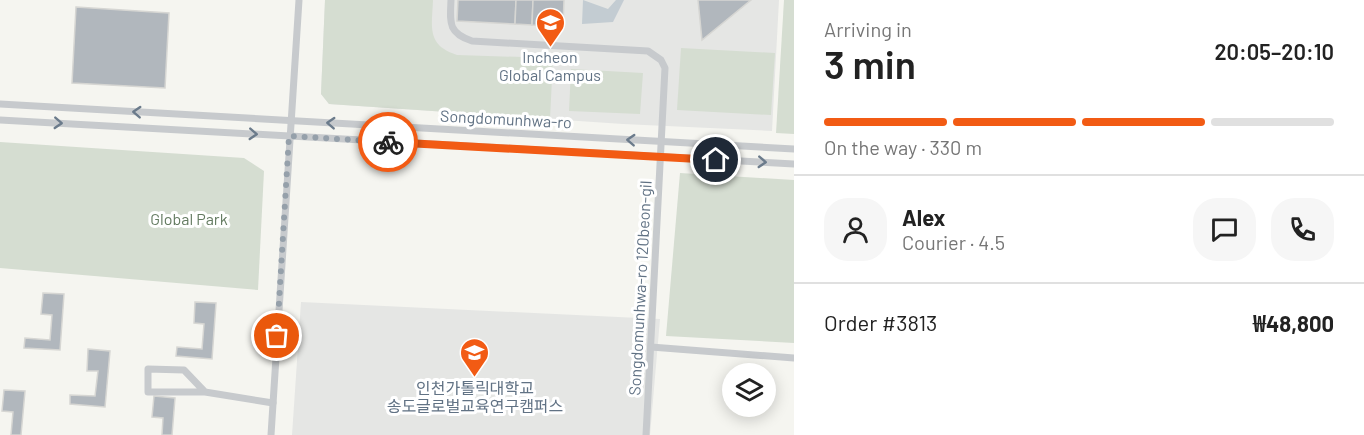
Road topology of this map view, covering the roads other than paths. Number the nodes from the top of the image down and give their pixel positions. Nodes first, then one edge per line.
1 (299, 0) edge
2 (452, 0) edge
3 (0, 104) edge
4 (0, 120) edge
5 (290, 121) junction
6 (289, 136) junction
7 (660, 141) junction
8 (794, 149) edge
9 (659, 158) junction
10 (794, 164) edge
11 (651, 347) junction
12 (794, 358) edge
13 (205, 392) junction
14 (273, 403) junction
15 (271, 435) edge
16 (646, 435) edge

1 - 5 street
2 - 7 street, Songdomunhwa-ro 120beon-gil
5 -> 3 street, Songdomunhwa-ro
4 -> 6 street, Songdomunhwa-ro
5 - 6 street
7 -> 5 street, Songdomunhwa-ro
6 - 9 street, Songdomunhwa-ro
6 - 14 street
7 - 8 street, Songdomunhwa-ro
7 - 9 street, Songdomunhwa-ro 120beon-gil
9 -> 10 street, Songdomunhwa-ro
9 - 11 street, Songdomunhwa-ro 120beon-gil
11 - 12 street
11 - 16 street, Songdomunhwa-ro 120beon-gil
13 - 13 street
13 - 14 street
14 - 15 street

